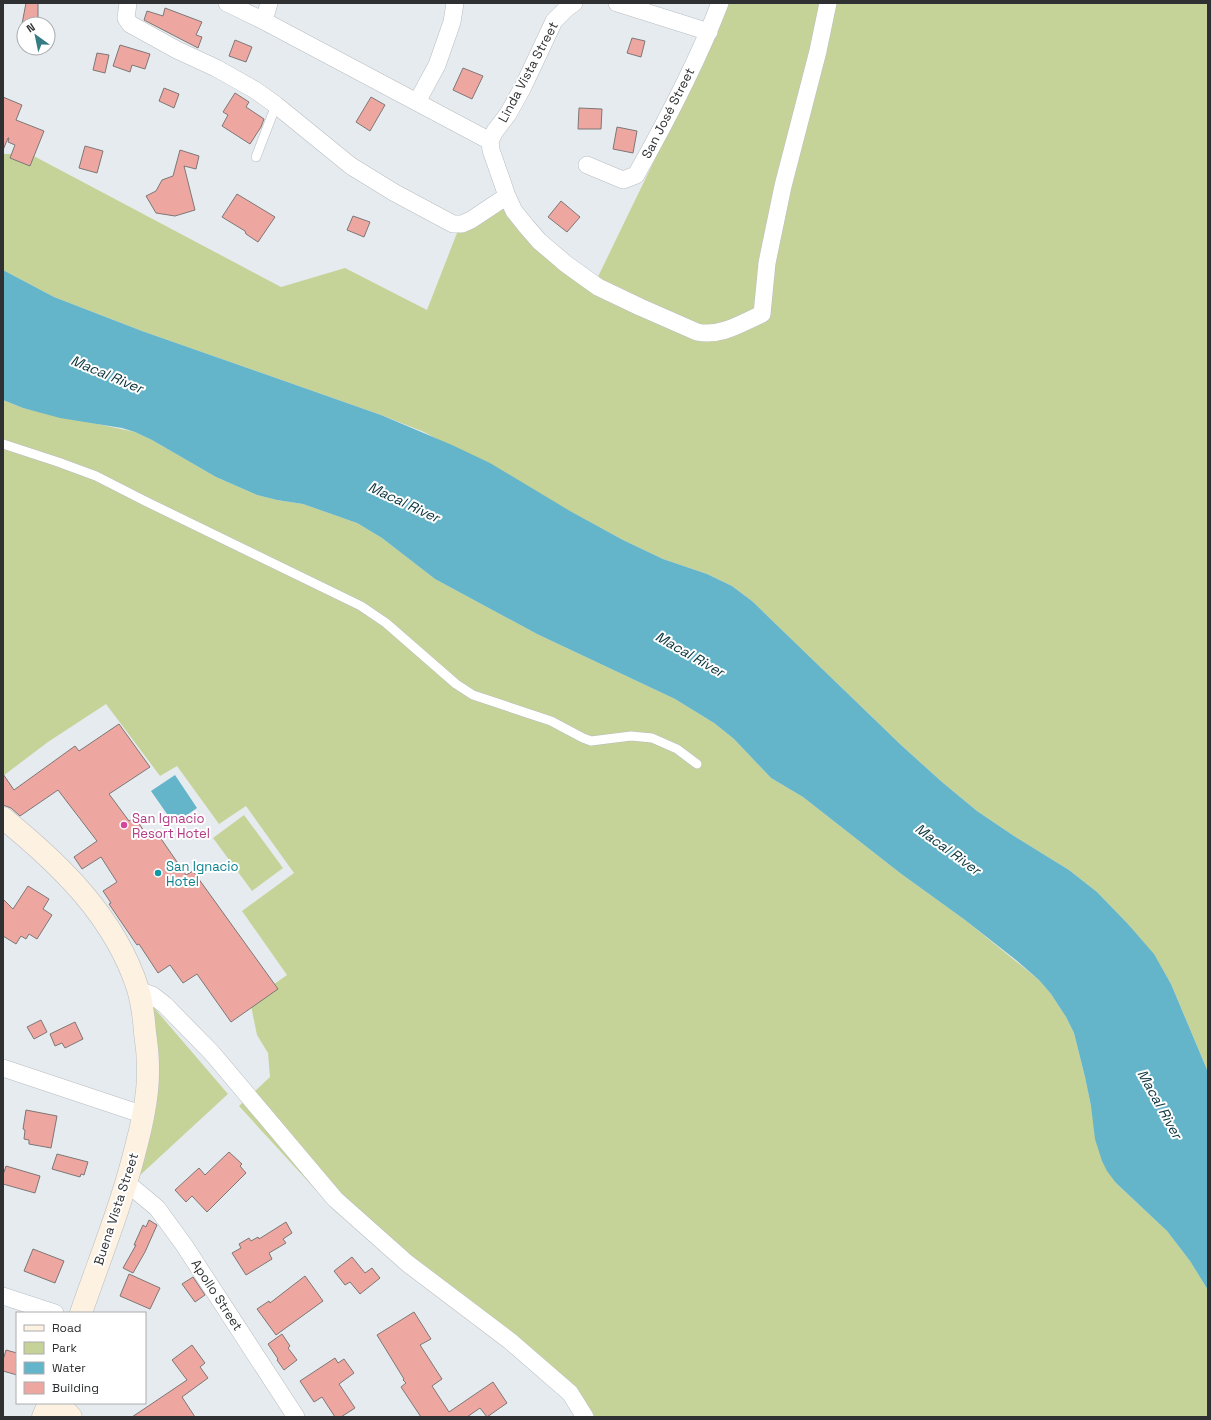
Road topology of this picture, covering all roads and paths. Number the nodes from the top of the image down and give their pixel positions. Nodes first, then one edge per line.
1 (128, 3) edge
2 (227, 3) edge
3 (269, 3) edge
4 (455, 3) edge
5 (574, 3) edge
6 (617, 3) edge
7 (720, 3) edge
8 (828, 3) edge
9 (264, 21) junction
10 (709, 32) junction
11 (417, 102) junction
12 (276, 105) junction
13 (490, 141) junction
14 (256, 157) dead end
15 (588, 165) dead end
16 (507, 196) junction
17 (3, 444) edge
18 (697, 764) dead end
19 (3, 818) edge
20 (138, 990) junction
21 (3, 1068) edge
22 (144, 1115) junction
23 (127, 1183) junction
24 (3, 1296) edge
25 (52, 1312) edge
26 (81, 1312) edge
27 (49, 1404) edge
28 (59, 1404) edge
29 (43, 1417) edge
30 (71, 1417) edge
31 (296, 1417) edge
32 (586, 1417) edge

1 - 12 street
2 - 9 street
3 - 9 street
4 - 11 street
5 - 13 street, Linda Vista Street
6 - 10 street
7 - 10 street, San José Street
8 - 16 street
9 - 11 street
10 - 15 street, San José Street
11 - 13 street
12 - 14 lane
12 - 16 street
13 - 16 street
17 - 18 lane
19 - 20 main road, Buena Vista Street
20 - 22 main road, Buena Vista Street
20 - 32 street
21 - 22 street
22 - 23 main road, Buena Vista Street
23 - 26 main road, Buena Vista Street
23 - 31 street, Apollo Street
24 - 25 street
27 - 29 main road
28 - 30 main road

